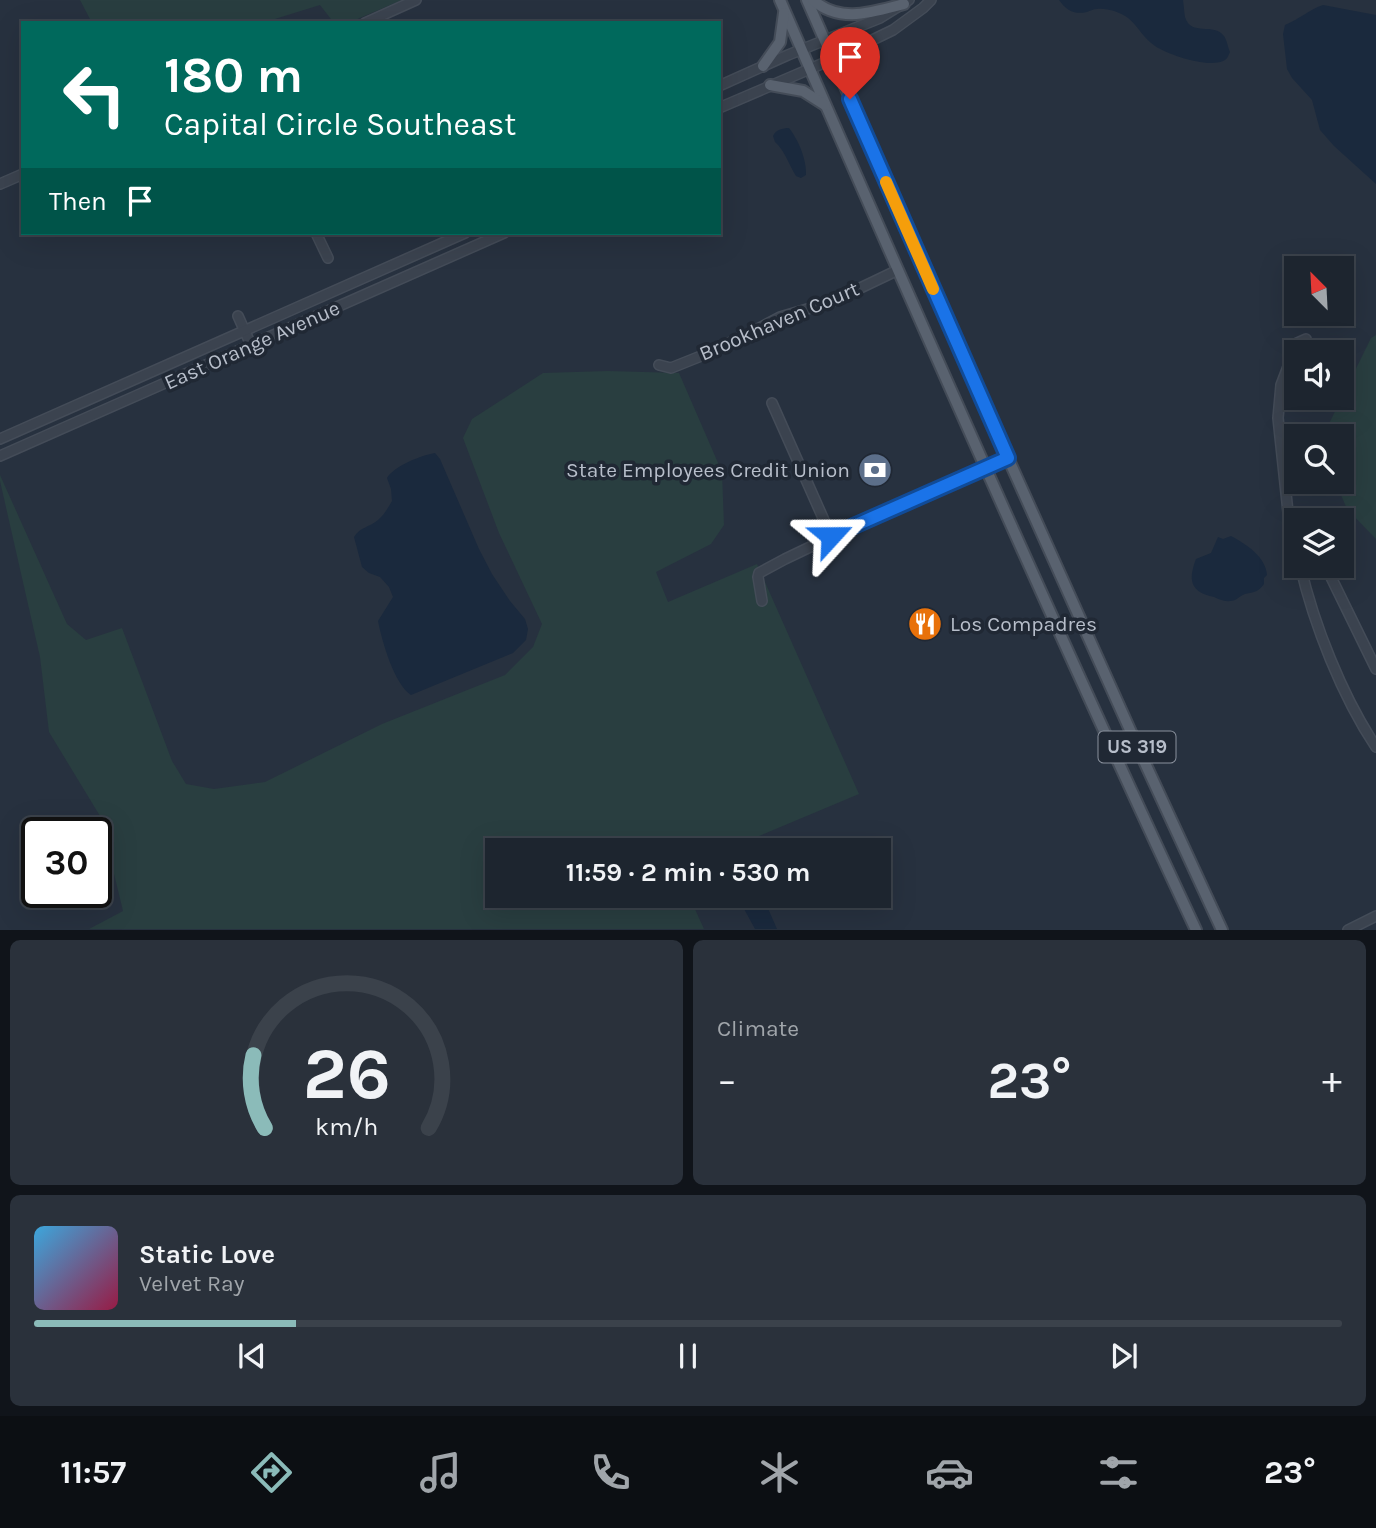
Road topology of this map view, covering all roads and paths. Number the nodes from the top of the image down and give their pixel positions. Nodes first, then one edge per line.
1 (416, 0) edge
2 (807, 0) edge
3 (813, 0) edge
4 (931, 0) edge
5 (906, 2) edge
6 (783, 5) edge
7 (369, 21) edge
8 (824, 41) junction
9 (802, 49) junction
10 (833, 59) junction
11 (763, 66) junction
12 (809, 69) junction
13 (721, 85) edge
14 (770, 85) junction
15 (825, 106) junction
16 (721, 107) edge
17 (21, 175) edge
18 (0, 184) edge
19 (317, 235) edge
20 (460, 235) edge
21 (499, 235) edge
22 (328, 258) dead end
23 (898, 270) junction
24 (238, 316) dead end
25 (244, 330) junction
26 (1306, 339) dead end
27 (251, 345) junction
28 (659, 365) dead end
29 (772, 403) dead end
30 (0, 439) edge
31 (0, 456) edge
32 (1008, 458) junction
33 (986, 468) junction
34 (1287, 508) edge
35 (831, 536) junction
36 (1303, 578) edge
37 (1331, 578) edge
38 (762, 601) dead end
39 (1376, 669) edge
40 (1376, 747) edge
41 (1376, 916) edge
42 (1196, 929) edge
43 (1222, 929) edge
44 (1348, 929) edge

1 - 7 street
2 - 8 main road, US 319
3 - 5 main road
4 - 10 street
5 - 8 street
6 - 9 main road, US 319
6 - 11 main road
8 - 9 street
8 - 10 main road, US 319
9 - 11 street
9 - 12 main road, US 319
10 - 12 street
10 - 32 main road, US 319
11 - 13 street
12 - 14 street
12 - 15 main road, US 319
14 - 15 main road
14 - 16 street
15 - 23 main road, US 319
17 - 18 street
19 - 22 street
20 - 25 street, East Orange Avenue
21 - 27 street, East Orange Avenue
23 - 28 street, Brookhaven Court
23 - 33 main road, US 319
24 - 25 street
25 - 27 street
25 - 30 street, East Orange Avenue
26 - 34 street
27 - 31 street, East Orange Avenue
29 - 35 street
32 - 33 street
32 - 43 main road, US 319
33 - 35 street
33 - 42 main road, US 319
35 - 38 street
36 - 40 street
37 - 39 street
41 - 44 street

